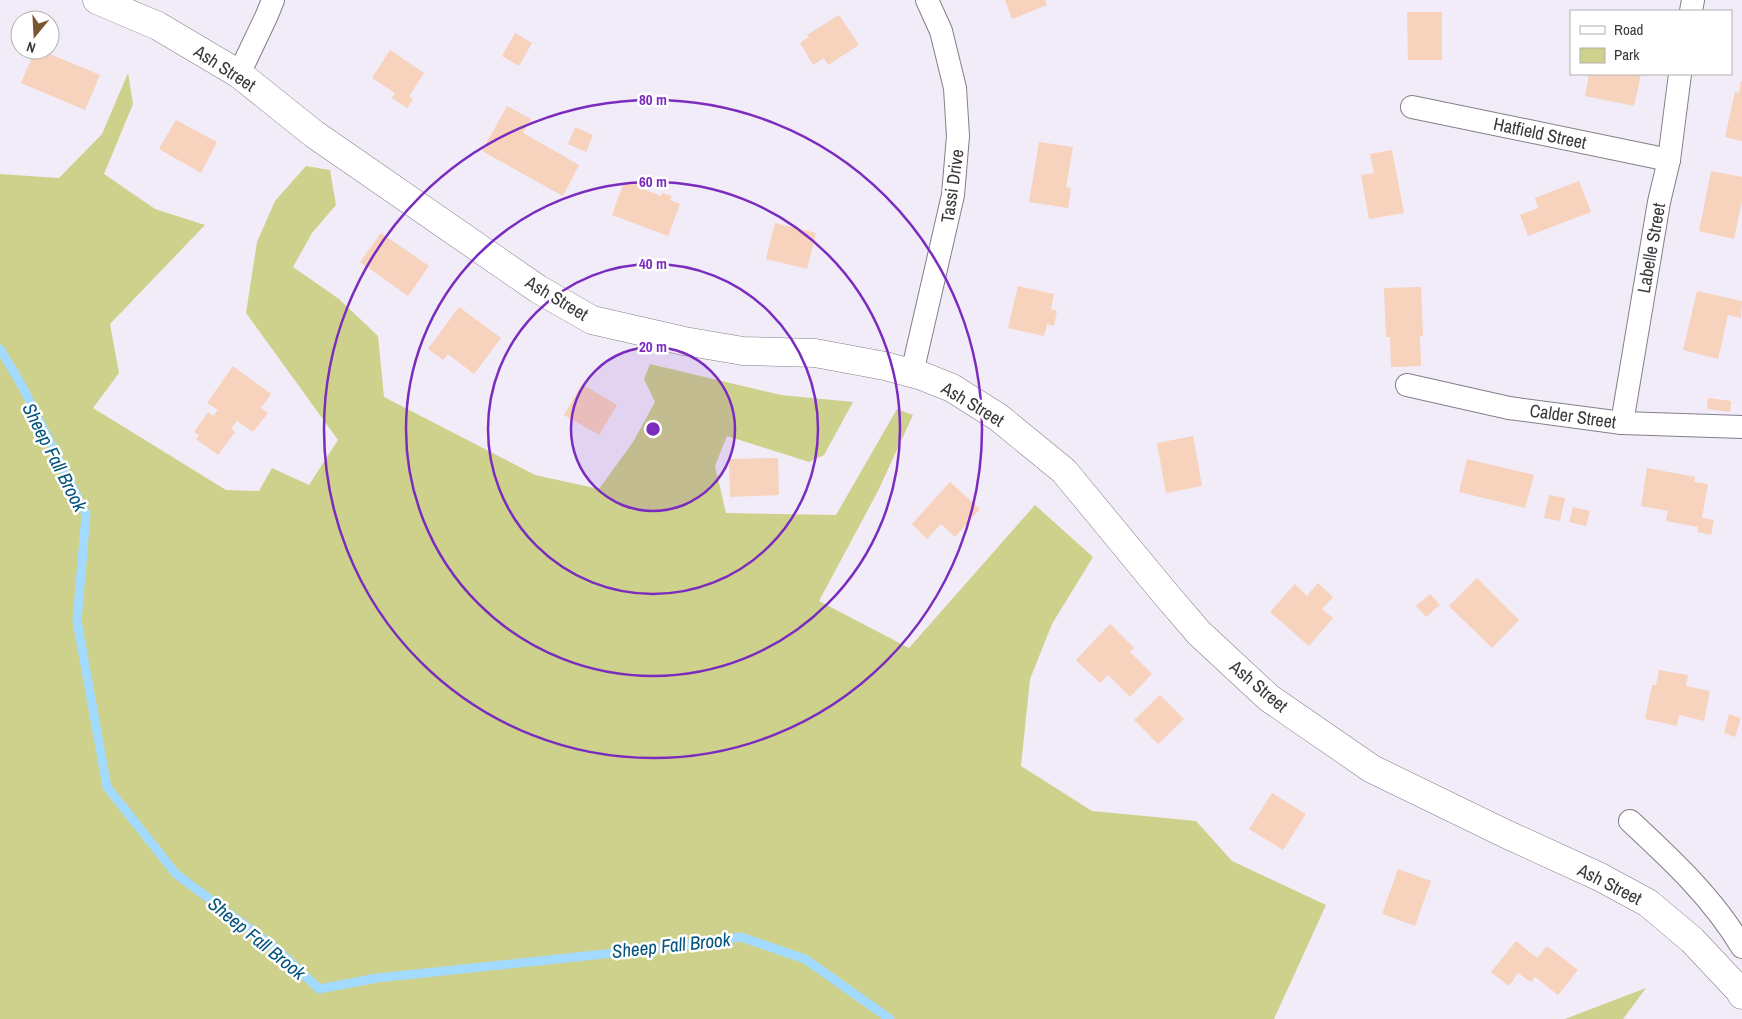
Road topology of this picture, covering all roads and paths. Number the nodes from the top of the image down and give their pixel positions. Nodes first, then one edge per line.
1 (97, 0) edge
2 (273, 0) edge
3 (927, 0) edge
4 (239, 74) junction
5 (1680, 75) edge
6 (1412, 107) dead end
7 (1669, 160) junction
8 (912, 373) junction
9 (1407, 384) dead end
10 (1622, 423) junction
11 (1742, 428) edge
12 (1630, 821) dead end
13 (1742, 947) edge
14 (1742, 995) edge

1 - 4 street, Ash Street
2 - 4 street
3 - 8 street, Tassi Drive
4 - 8 street, Ash Street
5 - 7 street, Labelle Street
6 - 7 street, Hatfield Street
7 - 10 street, Labelle Street
8 - 14 street, Ash Street
9 - 10 street, Calder Street
10 - 11 street, Calder Street
12 - 13 street

